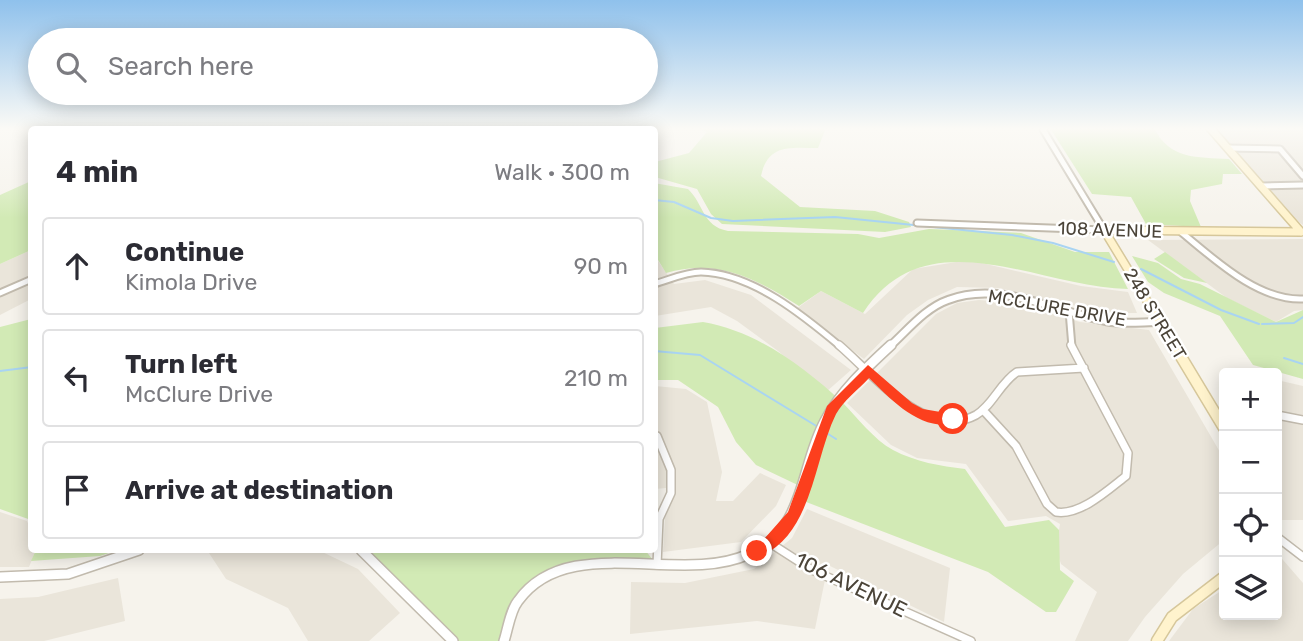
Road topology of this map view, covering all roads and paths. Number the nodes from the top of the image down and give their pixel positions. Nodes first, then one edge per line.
1 (1060, 158) edge
2 (1237, 158) edge
3 (1288, 158) edge
4 (1303, 176) edge
5 (1303, 185) edge
6 (1262, 186) junction
7 (917, 223) dead end
8 (1104, 230) junction
9 (1181, 232) junction
10 (1302, 232) edge
11 (28, 281) edge
12 (658, 283) edge
13 (0, 293) edge
14 (1303, 299) edge
15 (1069, 312) junction
16 (1160, 322) junction
17 (1084, 368) junction
18 (868, 370) junction
19 (983, 410) junction
20 (1219, 411) edge
21 (1282, 416) edge
22 (1303, 420) edge
23 (658, 441) edge
24 (1282, 541) edge
25 (658, 542) edge
26 (770, 543) junction
27 (130, 553) edge
28 (364, 553) edge
29 (658, 553) edge
30 (1303, 557) edge
31 (657, 565) junction
32 (0, 577) edge
33 (1219, 581) edge
34 (453, 641) edge
35 (505, 641) edge
36 (971, 641) edge
37 (1157, 641) edge

1 - 8 street, 248 STREET
2 - 6 main road
3 - 4 street
5 - 6 street
6 - 10 main road
7 - 8 street, 108 AVENUE
8 - 9 main road, 108 AVENUE
8 - 16 main road, 248 STREET
9 - 10 main road, 108 AVENUE
9 - 14 street
11 - 13 street
12 - 18 street
15 - 16 street, MCCLURE DRIVE
15 - 17 street
15 - 18 street, MCCLURE DRIVE
16 - 20 main road, 248 STREET
17 - 19 street
17 - 19 street
18 - 19 street
18 - 26 street, MCCLURE DRIVE
21 - 22 street
23 - 25 street
24 - 30 street
26 - 31 street, MCCLURE DRIVE
26 - 36 street, 106 AVENUE
27 - 32 street
28 - 34 street
29 - 31 street
31 - 35 street, MCCLURE DRIVE
33 - 37 main road

